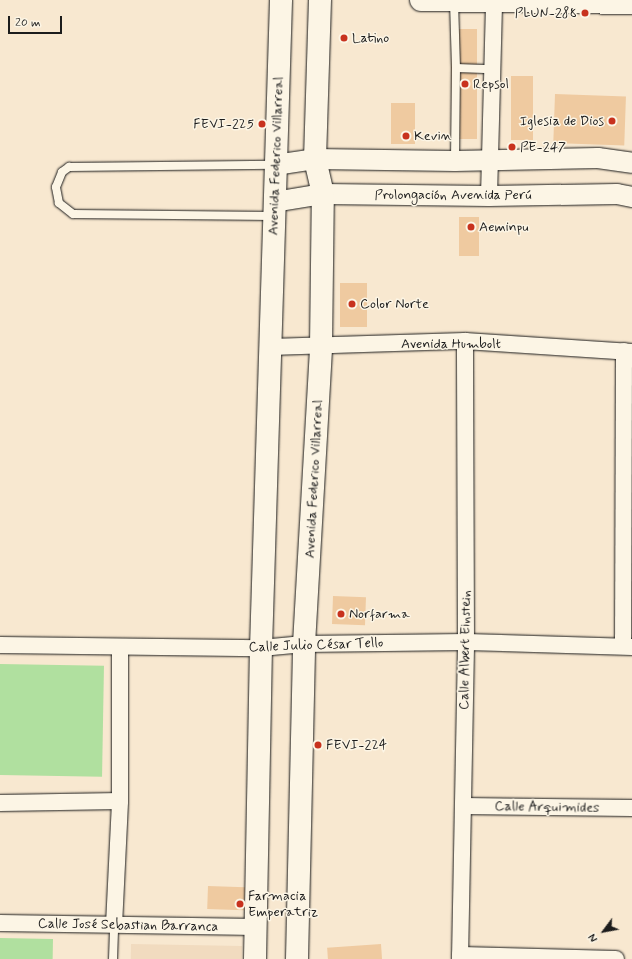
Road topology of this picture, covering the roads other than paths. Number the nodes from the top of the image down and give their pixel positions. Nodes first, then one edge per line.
1 (281, 0) edge
2 (320, 0) edge
3 (421, 0) edge
4 (454, 0) edge
5 (494, 1) junction
6 (532, 1) edge
7 (632, 3) edge
8 (456, 68) junction
9 (492, 69) junction
10 (315, 159) junction
11 (490, 160) junction
12 (456, 161) junction
13 (632, 163) edge
14 (275, 165) junction
15 (323, 194) junction
16 (489, 196) junction
17 (632, 197) edge
18 (274, 209) junction
19 (465, 341) junction
20 (270, 347) junction
21 (321, 347) junction
22 (628, 351) edge
23 (466, 642) junction
24 (304, 644) junction
25 (0, 646) edge
26 (628, 646) edge
27 (120, 648) junction
28 (262, 648) junction
29 (120, 801) junction
30 (0, 803) edge
31 (463, 806) junction
32 (632, 808) edge
33 (0, 923) edge
34 (114, 925) junction
35 (256, 927) junction
36 (460, 957) edge
37 (113, 959) edge
38 (256, 959) edge
39 (297, 959) edge
40 (616, 959) edge

1 - 14 main road, Avenida Federico Villarreal
2 - 10 main road, Avenida Federico Villarreal
3 - 4 main road
4 - 5 main road
4 - 8 lane
5 - 6 main road
5 - 9 street
6 - 7 main road
8 - 9 lane
8 - 12 lane
9 - 11 street
10 - 12 street
10 - 14 street
10 - 15 main road, Avenida Federico Villarreal
11 - 12 street
11 - 13 street
11 - 16 street
14 - 18 main road, Avenida Federico Villarreal
14 - 18 lane
15 - 16 street, Prolongación Avenida Perú
15 - 18 street, Prolongación Avenida Perú
15 - 21 main road, Avenida Federico Villarreal
16 - 17 street, Prolongación Avenida Perú
18 - 20 main road, Avenida Federico Villarreal
19 - 21 street, Avenida Humbolt
19 - 22 street, Avenida Humbolt
19 - 23 street, Calle Albert Einstein
20 - 21 street, Avenida Humbolt
20 - 28 main road, Avenida Federico Villarreal
21 - 24 main road, Avenida Federico Villarreal
22 - 26 street
23 - 24 street, Calle Julio César Tello
23 - 26 street, Calle Julio César Tello
23 - 31 street, Calle Albert Einstein
24 - 28 street, Calle Julio César Tello
24 - 39 main road, Avenida Federico Villarreal
25 - 27 street, Calle Julio César Tello
27 - 28 street, Calle Julio César Tello
27 - 29 street
28 - 35 main road, Avenida Federico Villarreal
29 - 30 street
29 - 34 street
31 - 32 street, Calle Arquimides
31 - 36 street, Calle Albert Einstein
33 - 34 street, Calle José Sebastian Barranca
34 - 35 street, Calle José Sebastian Barranca
34 - 37 lane
35 - 38 main road, Avenida Federico Villarreal
36 - 40 street

